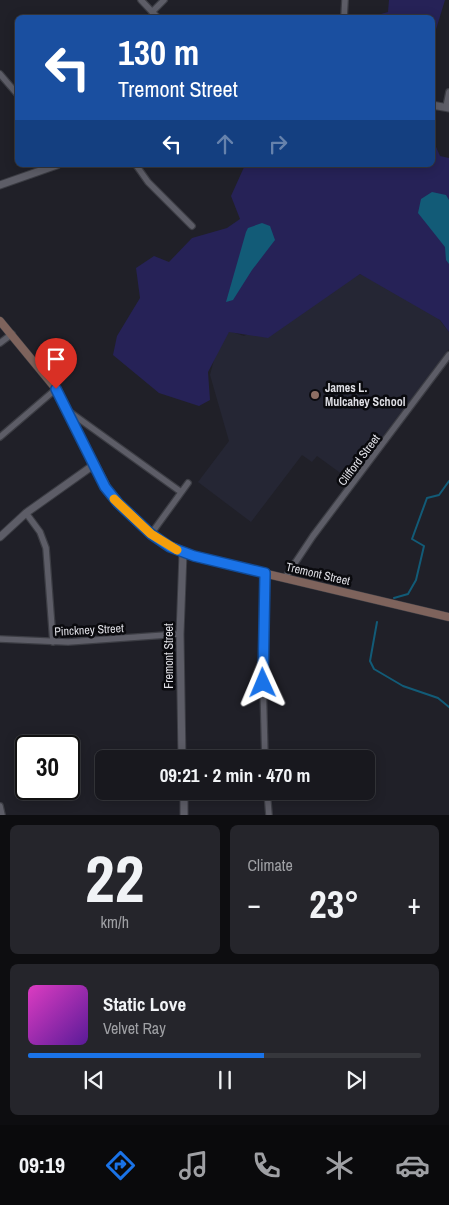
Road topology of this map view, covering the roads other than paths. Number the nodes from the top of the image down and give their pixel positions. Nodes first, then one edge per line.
1 (140, 0) edge
2 (164, 0) edge
3 (345, 0) edge
4 (152, 12) junction
5 (155, 15) edge
6 (344, 15) edge
7 (0, 74) edge
8 (15, 92) edge
9 (449, 92) edge
10 (447, 107) edge
11 (51, 167) edge
12 (137, 167) edge
13 (0, 185) edge
14 (192, 226) dead end
15 (0, 321) edge
16 (12, 334) junction
17 (0, 343) edge
18 (449, 355) edge
19 (56, 389) junction
20 (67, 410) junction
21 (0, 437) edge
22 (95, 464) junction
23 (188, 483) dead end
24 (181, 492) junction
25 (26, 513) junction
26 (151, 534) junction
27 (0, 538) edge
28 (183, 552) junction
29 (265, 573) junction
30 (285, 578) junction
31 (449, 617) edge
32 (180, 634) junction
33 (0, 639) edge
34 (53, 642) junction
35 (182, 750) edge
36 (266, 750) edge
37 (184, 800) edge
38 (267, 800) edge
39 (0, 806) edge
40 (2, 815) edge
41 (184, 815) edge
42 (268, 815) edge

1 - 4 street
2 - 4 street
3 - 6 street
4 - 5 street
7 - 8 street
9 - 10 street
11 - 13 street
12 - 14 street
15 - 16 main road, Tremont Street
16 - 17 street
16 - 19 main road, Tremont Street
18 - 30 street, Clifford Street
19 - 20 main road, Tremont Street
19 - 21 street
20 - 22 main road, Tremont Street
20 - 24 street
22 - 25 street
22 - 26 main road, Tremont Street
23 - 24 street
24 - 26 street
25 - 27 street
25 - 34 street
26 - 28 main road, Tremont Street
28 - 29 main road, Tremont Street
28 - 32 street, Fremont Street
29 - 30 main road, Tremont Street
29 - 36 street
30 - 31 main road, Tremont Street
32 - 34 street, Pinckney Street
32 - 35 street, Fremont Street
33 - 34 street, Pinckney Street
37 - 41 street
38 - 42 street
39 - 40 street

